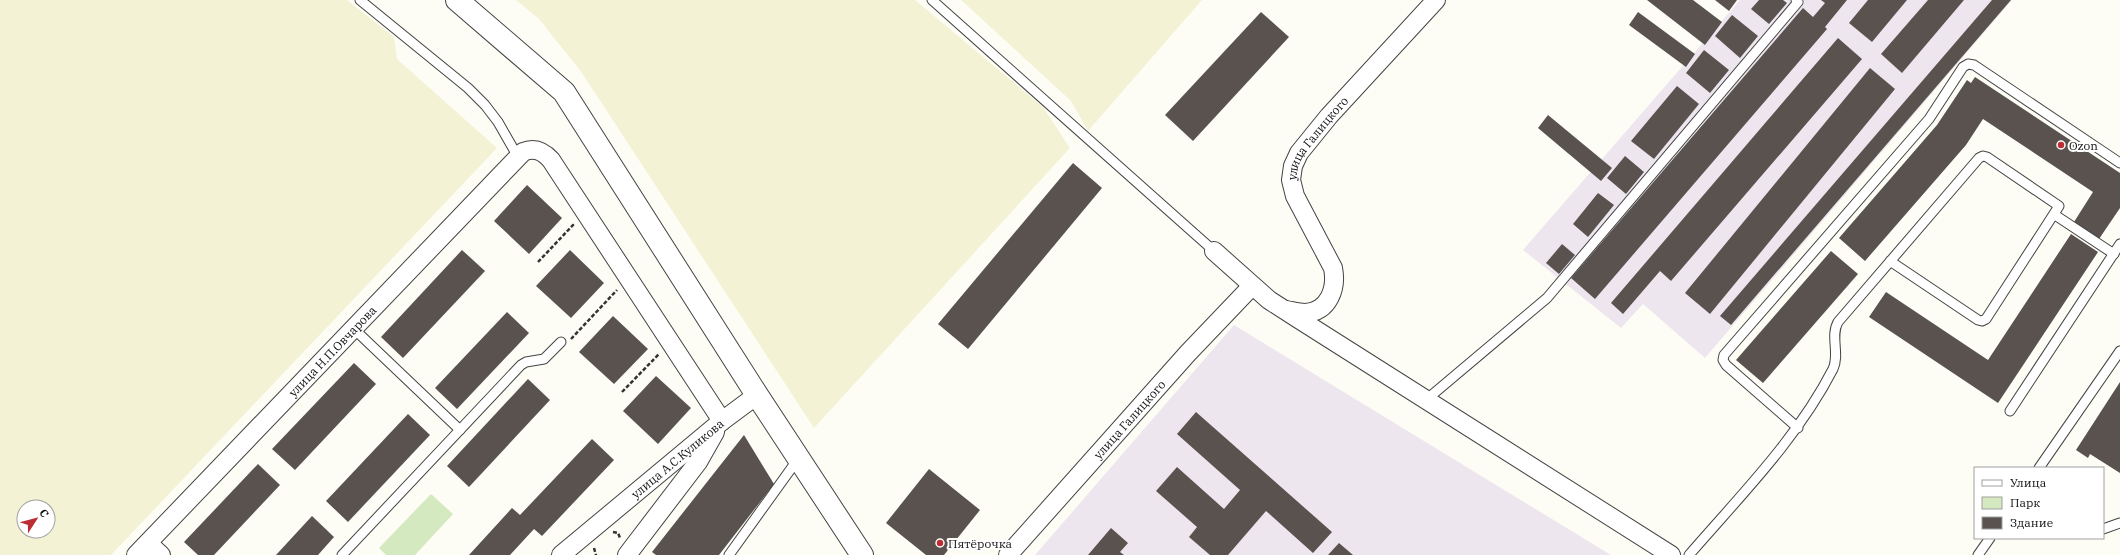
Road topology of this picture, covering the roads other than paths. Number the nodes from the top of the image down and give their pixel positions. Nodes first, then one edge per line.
1 (360, 0) edge
2 (457, 0) edge
3 (932, 0) edge
4 (1436, 0) edge
5 (1796, 0) edge
6 (524, 153) junction
7 (2120, 163) edge
8 (2055, 215) junction
9 (2120, 244) edge
10 (1214, 252) joint
11 (2114, 254) junction
12 (1890, 262) junction
13 (1252, 286) junction
14 (1284, 310) junction
15 (354, 329) junction
16 (561, 342) road end
17 (2120, 351) edge
18 (757, 395) junction
19 (1426, 400) junction
20 (2010, 411) dead end
21 (722, 421) junction
22 (1798, 428) junction
23 (460, 430) junction
24 (799, 458) junction
25 (2040, 467) edge
26 (2120, 523) edge
27 (2104, 529) edge
28 (1989, 539) edge
29 (148, 551) edge
30 (342, 555) edge
31 (561, 555) edge
32 (627, 555) edge
33 (729, 555) edge
34 (862, 555) edge
35 (1008, 555) edge
36 (1671, 555) edge
37 (1689, 555) edge
38 (1978, 555) edge

1 - 6 lane
2 - 18 street
3 - 10 lane
4 - 14 street, улица Галицкого
5 - 19 lane
6 - 15 street, улица Н.П.Овчарова
6 - 21 street
7 - 22 lane
8 - 11 lane
8 - 12 lane
8 - 12 lane
9 - 11 lane
10 - 13 street
11 - 20 lane
12 - 22 lane
13 - 14 street
13 - 35 street, улица Галицкого
14 - 19 street
15 - 23 lane
15 - 29 street, улица Н.П.Овчарова
16 - 23 lane
17 - 25 lane
18 - 21 street
18 - 24 street
19 - 36 street
21 - 31 street, улица А.С.Куликова
21 - 32 street, улица А.С.Куликова
22 - 37 lane
23 - 30 lane
24 - 33 lane
24 - 34 street
26 - 27 lane
28 - 38 lane

